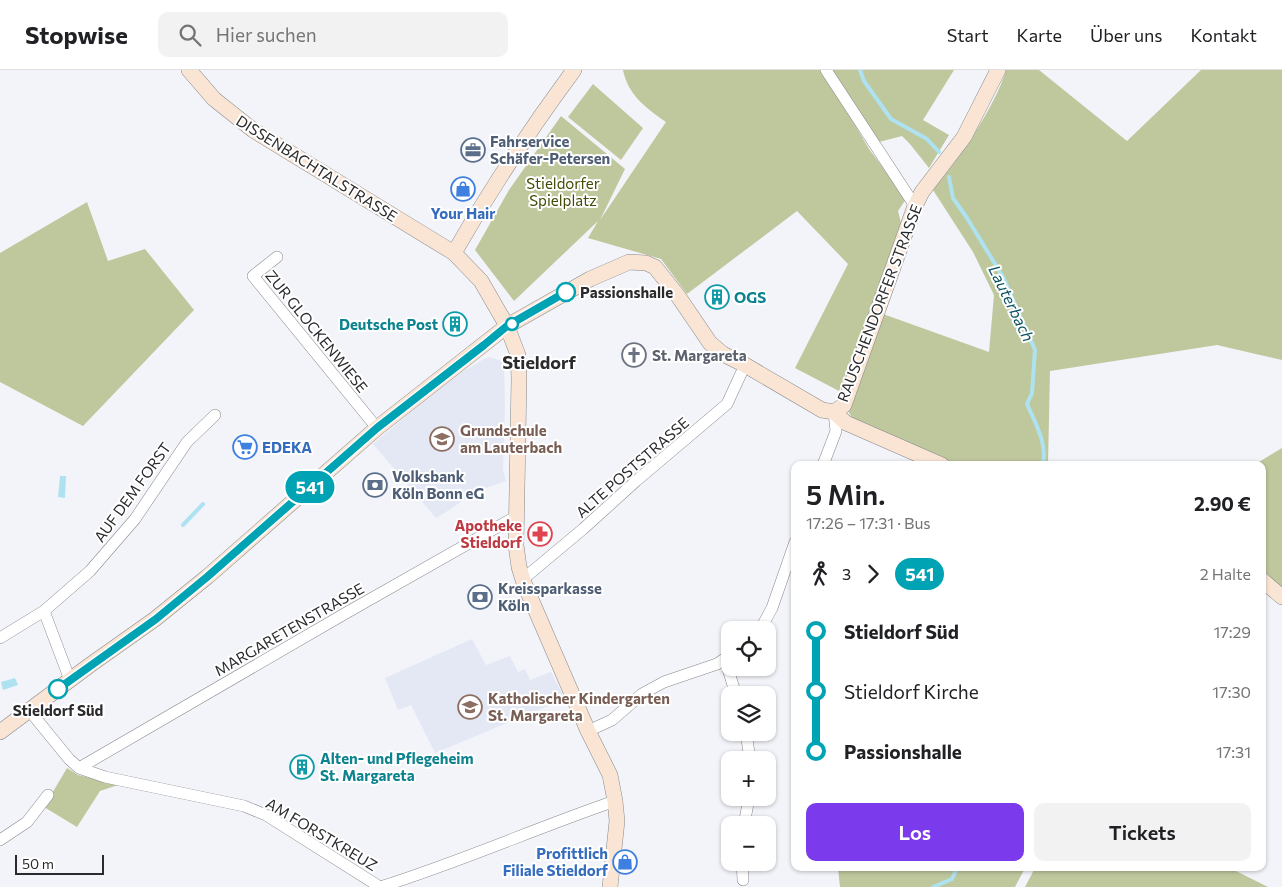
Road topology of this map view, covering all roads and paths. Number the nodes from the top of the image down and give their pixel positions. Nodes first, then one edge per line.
1 (189, 70) edge
2 (574, 70) edge
3 (826, 70) edge
4 (998, 70) edge
5 (914, 206) junction
6 (454, 253) junction
7 (277, 257) dead end
8 (507, 326) junction
9 (745, 365) junction
10 (834, 412) junction
11 (215, 416) dead end
12 (377, 428) junction
13 (825, 461) edge
14 (933, 461) edge
15 (515, 517) junction
16 (791, 553) edge
17 (522, 580) junction
18 (1266, 583) edge
19 (1282, 597) edge
20 (44, 611) junction
21 (765, 621) edge
22 (0, 638) edge
23 (721, 661) edge
24 (70, 680) junction
25 (29, 710) junction
26 (0, 732) edge
27 (588, 732) junction
28 (79, 768) junction
29 (48, 795) dead end
30 (616, 801) junction
31 (0, 840) edge
32 (742, 871) edge
33 (743, 880) dead end
34 (380, 887) edge
35 (610, 887) edge

1 - 6 main road, DISSENBACHTALSTRASSE
2 - 6 main road
3 - 5 street
4 - 5 main road, RAUSCHENDORFER STRASSE
5 - 10 main road, RAUSCHENDORFER STRASSE
6 - 8 main road, DISSENBACHTALSTRASSE
7 - 12 street, ZUR GLOCKENWIESE
8 - 9 main road
8 - 12 main road
8 - 15 main road, DISSENBACHTALSTRASSE
9 - 10 main road
9 - 17 street, ALTE POSTSTRASSE
10 - 13 street, RAUSCHENDORFER STRASSE
10 - 14 main road
11 - 20 street, AUF DEM FORST
12 - 24 main road
15 - 17 main road, DISSENBACHTALSTRASSE
15 - 28 street, MARGARETENSTRASSE
16 - 21 street
17 - 27 main road, DISSENBACHTALSTRASSE
18 - 19 main road
20 - 22 street, AUF DEM FORST
20 - 24 street
23 - 27 street
24 - 25 main road
25 - 26 main road
25 - 28 street
27 - 30 main road, DISSENBACHTALSTRASSE
28 - 34 street, AM FORSTKREUZ
29 - 31 street
30 - 34 street, AM FORSTKREUZ
30 - 35 main road, DISSENBACHTALSTRASSE
32 - 33 street

